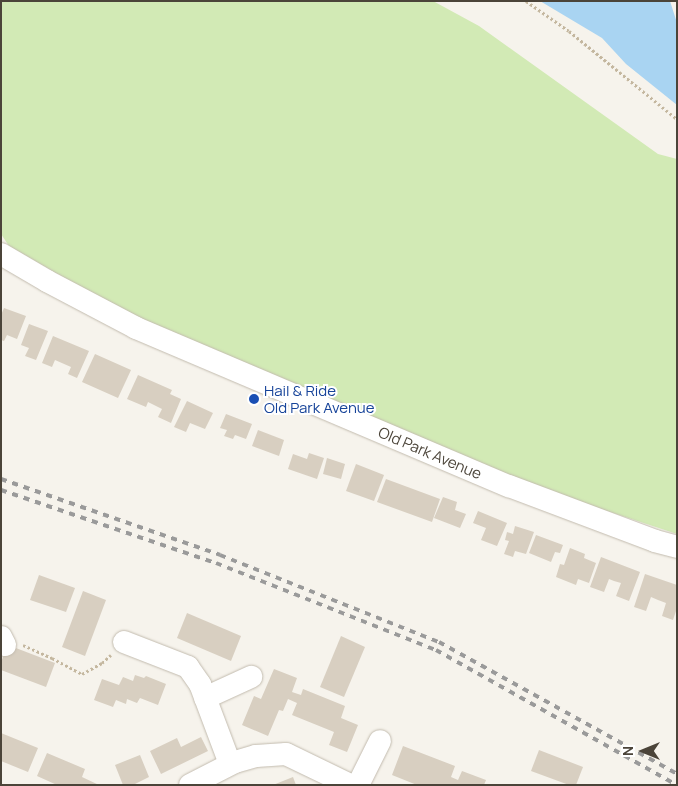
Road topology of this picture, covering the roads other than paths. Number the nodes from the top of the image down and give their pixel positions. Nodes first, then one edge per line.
1 (1, 254) edge
2 (677, 547) edge
3 (124, 642) road end
4 (251, 678) dead end
5 (205, 698) junction
6 (380, 741) dead end
7 (230, 764) junction
8 (190, 785) edge
9 (350, 785) edge
10 (358, 785) edge

1 - 2 street, Old Park Avenue
3 - 5 street
4 - 5 street
5 - 7 street
6 - 10 street
7 - 8 street
7 - 9 street

